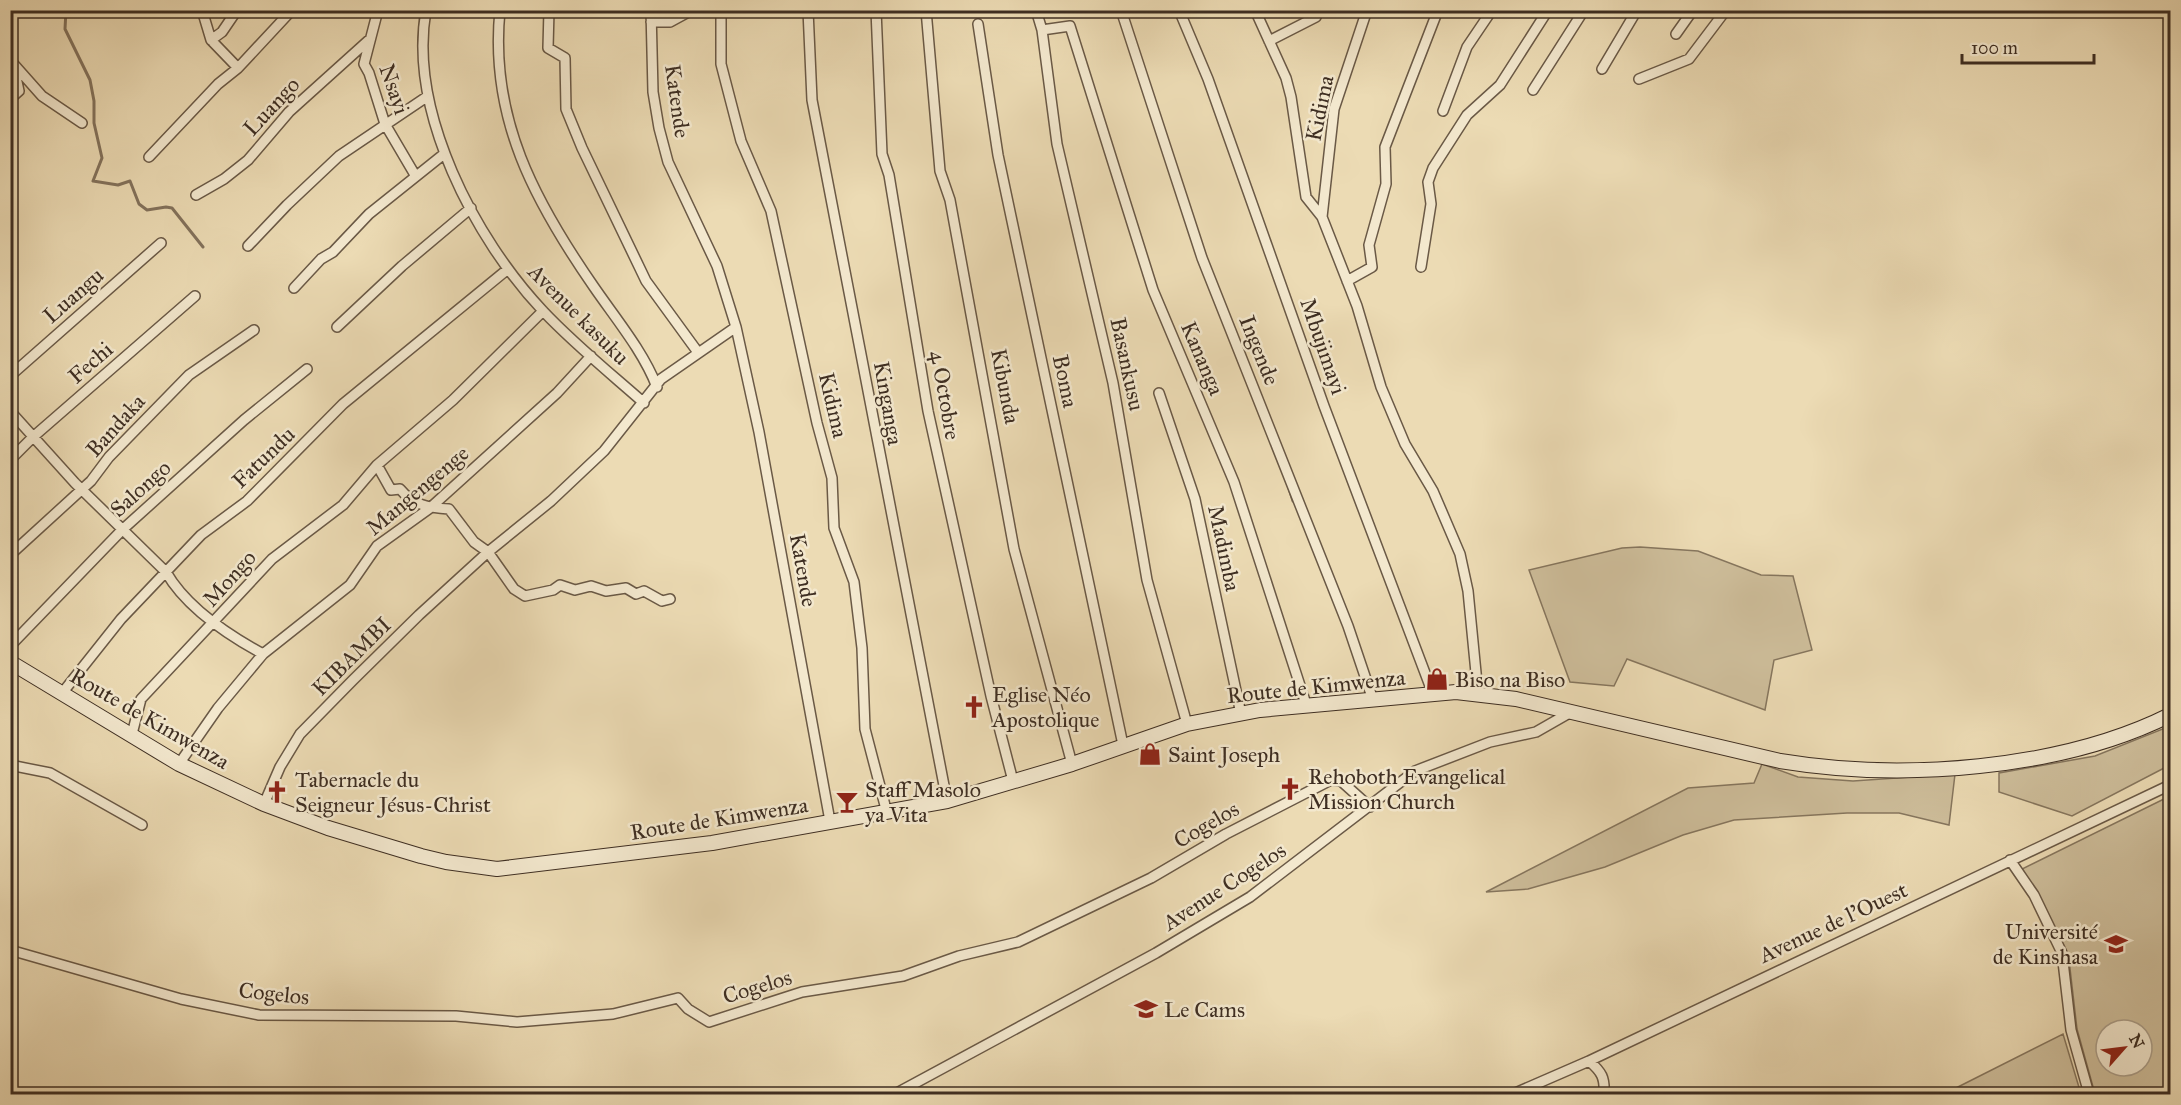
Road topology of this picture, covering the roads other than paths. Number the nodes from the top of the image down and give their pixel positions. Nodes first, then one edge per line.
1 (202, 10) edge
2 (237, 10) edge
3 (292, 10) edge
4 (378, 10) edge
5 (426, 10) edge
6 (500, 10) edge
7 (549, 10) edge
8 (651, 10) edge
9 (692, 10) edge
10 (721, 10) edge
11 (808, 10) edge
12 (876, 10) edge
13 (926, 10) edge
14 (1036, 10) edge
15 (1121, 10) edge
16 (1179, 10) edge
17 (1255, 10) edge
18 (1319, 10) edge
19 (1367, 10) edge
20 (1438, 10) edge
21 (1492, 10) edge
22 (1548, 10) edge
23 (1584, 10) edge
24 (1637, 10) edge
25 (1693, 10) edge
26 (1726, 10) edge
27 (651, 22) junction
28 (978, 24) dead end
29 (1042, 30) junction
30 (1676, 34) dead end
31 (370, 39) junction
32 (211, 40) junction
33 (1269, 41) junction
34 (11, 62) edge
35 (238, 68) junction
36 (1602, 69) dead end
37 (1639, 78) dead end
38 (1533, 90) dead end
39 (429, 96) junction
40 (10, 99) edge
41 (1443, 111) dead end
42 (82, 123) dead end
43 (385, 124) junction
44 (444, 154) junction
45 (149, 157) dead end
46 (415, 175) junction
47 (196, 195) dead end
48 (471, 208) junction
49 (1322, 217) junction
50 (161, 243) dead end
51 (248, 246) dead end
52 (1421, 267) dead end
53 (508, 269) junction
54 (1347, 281) junction
55 (294, 288) dead end
56 (195, 296) dead end
57 (543, 311) junction
58 (337, 327) dead end
59 (736, 327) junction
60 (254, 330) dead end
61 (697, 351) junction
62 (591, 356) junction
63 (307, 369) dead end
64 (10, 376) edge
65 (657, 387) junction
66 (1159, 393) dead end
67 (644, 403) junction
68 (10, 411) edge
69 (33, 437) junction
70 (10, 460) edge
71 (376, 465) junction
72 (81, 489) junction
73 (430, 508) junction
74 (122, 530) junction
75 (488, 552) junction
76 (10, 555) edge
77 (166, 572) junction
78 (670, 599) dead end
79 (214, 624) junction
80 (10, 646) edge
81 (263, 654) junction
82 (10, 662) edge
83 (63, 692) junction
84 (1478, 693) junction
85 (1433, 694) junction
86 (1374, 700) junction
87 (1306, 704) junction
88 (1570, 712) junction
89 (1241, 714) junction
90 (2170, 716) edge
91 (1187, 724) junction
92 (132, 735) junction
93 (1123, 745) junction
94 (179, 764) junction
95 (1072, 764) junction
96 (10, 765) edge
97 (1013, 781) junction
98 (2170, 785) edge
99 (947, 801) junction
100 (264, 804) junction
101 (1370, 807) junction
102 (887, 813) junction
103 (830, 821) junction
104 (142, 825) dead end
105 (2010, 860) junction
106 (10, 950) edge
107 (1589, 1062) junction
108 (895, 1095) edge
109 (1513, 1095) edge
110 (1604, 1095) edge
111 (2089, 1095) edge

1 - 32 street
2 - 32 street
3 - 35 street
4 - 31 street, Nsayi
5 - 39 street, Avenue kasuku
6 - 65 street
7 - 61 street
8 - 27 street, Katende
9 - 27 street
10 - 102 street, Kidima
11 - 99 street, Kinganga
12 - 97 street, 4 Octobre
13 - 95 street, Kibunda
14 - 29 street, Basankusu
15 - 86 street, Ingende
16 - 85 street, Mbujimayi
17 - 33 street
18 - 33 street
19 - 49 street, Kidima
20 - 54 street
21 - 41 street
22 - 52 street
23 - 38 street
24 - 36 street
25 - 30 street
26 - 37 street
27 - 59 street, Katende
28 - 93 street, Boma
29 - 87 street, Kananga
29 - 91 street, Basankusu
31 - 43 street, Nsayi
31 - 47 street, Luango
32 - 35 street
33 - 49 street
34 - 40 street
34 - 42 street
35 - 45 street
39 - 43 street
39 - 44 street, Avenue kasuku
43 - 46 street, Nsayi
43 - 51 street
44 - 46 street
44 - 48 street, Avenue kasuku
46 - 55 street
48 - 53 street, Avenue kasuku
48 - 58 street
49 - 54 street
50 - 64 street, Luangu
53 - 57 street, Avenue kasuku
53 - 77 street, Fatundu
54 - 84 street
56 - 69 street, Fechi
57 - 62 street, Avenue kasuku
57 - 71 street, Mongo
59 - 61 street
59 - 103 street, Katende
60 - 72 street, Bandaka
61 - 65 street
62 - 67 street, Avenue kasuku
62 - 73 street, Mangengenge
63 - 74 street, Salongo
65 - 67 street
66 - 89 street, Madimba
67 - 75 street
68 - 69 street
69 - 70 street, Fechi
69 - 72 street
71 - 73 street
71 - 79 street, Mongo
72 - 74 street
72 - 76 street, Bandaka
73 - 75 street
73 - 81 street, Mangengenge
74 - 77 street
74 - 80 street, Salongo
75 - 78 street
75 - 100 street, KIBAMBI
77 - 79 street
77 - 83 street, Fatundu
79 - 81 street
79 - 92 street, Mongo
81 - 94 street, Mangengenge
82 - 83 street, Route de Kimwenza
83 - 92 street, Route de Kimwenza
84 - 85 street, Route de Kimwenza
84 - 88 street, Route de Kimwenza
85 - 86 street, Route de Kimwenza
86 - 87 street, Route de Kimwenza
87 - 89 street, Route de Kimwenza
88 - 90 street, Route de Kimwenza
88 - 101 street, Avenue Cogelos
89 - 91 street, Route de Kimwenza
91 - 93 street, Route de Kimwenza
92 - 94 street, Route de Kimwenza
93 - 95 street, Route de Kimwenza
94 - 100 street, Route de Kimwenza
95 - 97 street, Route de Kimwenza
96 - 104 street
97 - 99 street, Route de Kimwenza
98 - 105 street, Avenue de l'Ouest
99 - 102 street, Route de Kimwenza
100 - 103 street, Route de Kimwenza
101 - 106 street, Cogelos
101 - 108 street, Avenue Cogelos
102 - 103 street, Route de Kimwenza
105 - 107 street, Avenue de l'Ouest
105 - 111 street
107 - 109 street, Avenue de l'Ouest
107 - 110 street

